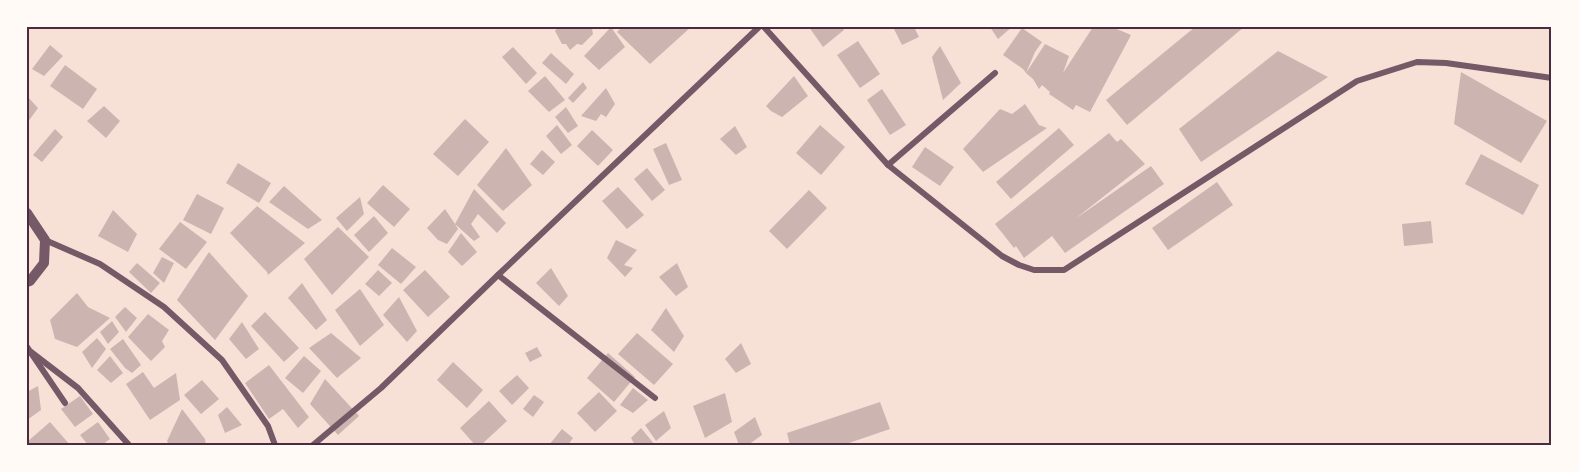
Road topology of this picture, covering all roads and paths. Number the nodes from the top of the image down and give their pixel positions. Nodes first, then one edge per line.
1 (759, 27) edge
2 (764, 27) edge
3 (995, 73) dead end
4 (1552, 78) edge
5 (888, 165) junction
6 (27, 213) edge
7 (45, 240) junction
8 (498, 274) junction
9 (27, 282) edge
10 (29, 350) edge
11 (655, 398) dead end
12 (65, 403) dead end
13 (129, 445) edge
14 (275, 445) edge
15 (313, 445) edge

1 - 8 street
2 - 5 street
3 - 5 street
4 - 5 street
6 - 7 street
7 - 9 street
7 - 14 street
8 - 11 street
8 - 15 street
10 - 12 street
10 - 13 street

